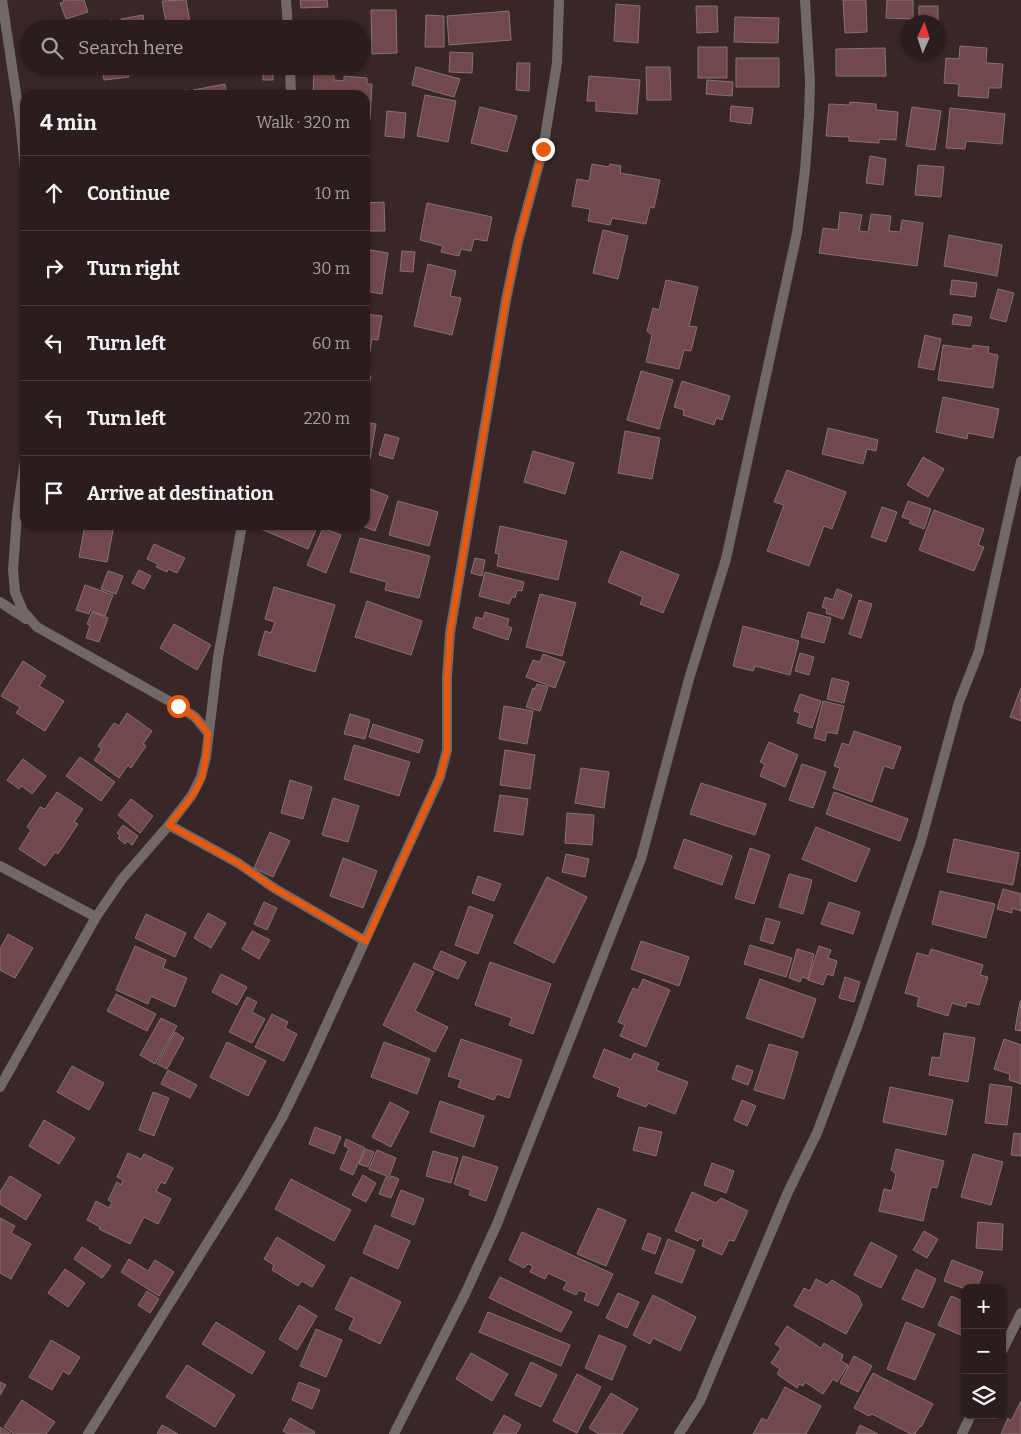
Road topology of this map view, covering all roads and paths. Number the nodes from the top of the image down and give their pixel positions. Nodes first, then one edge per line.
1 (2, 0) edge
2 (286, 0) edge
3 (559, 0) edge
4 (805, 0) edge
5 (287, 20) edge
6 (290, 75) edge
7 (291, 90) edge
8 (20, 120) edge
9 (1021, 461) edge
10 (20, 494) edge
11 (241, 530) edge
12 (0, 602) edge
13 (37, 627) junction
14 (208, 733) junction
15 (169, 825) junction
16 (0, 866) edge
17 (96, 917) junction
18 (366, 941) junction
19 (0, 1087) edge
20 (1021, 1313) edge
21 (1006, 1343) edge
22 (969, 1419) edge
23 (88, 1434) edge
24 (394, 1434) edge
25 (679, 1434) edge
26 (962, 1434) edge

1 - 8 street
2 - 5 street
3 - 18 street
4 - 24 street
6 - 7 street
9 - 25 street
10 - 13 street
11 - 14 street
12 - 13 street
13 - 14 street
14 - 15 street
15 - 17 street
15 - 18 street
16 - 17 street
17 - 19 street
18 - 23 street
20 - 21 street
22 - 26 street

